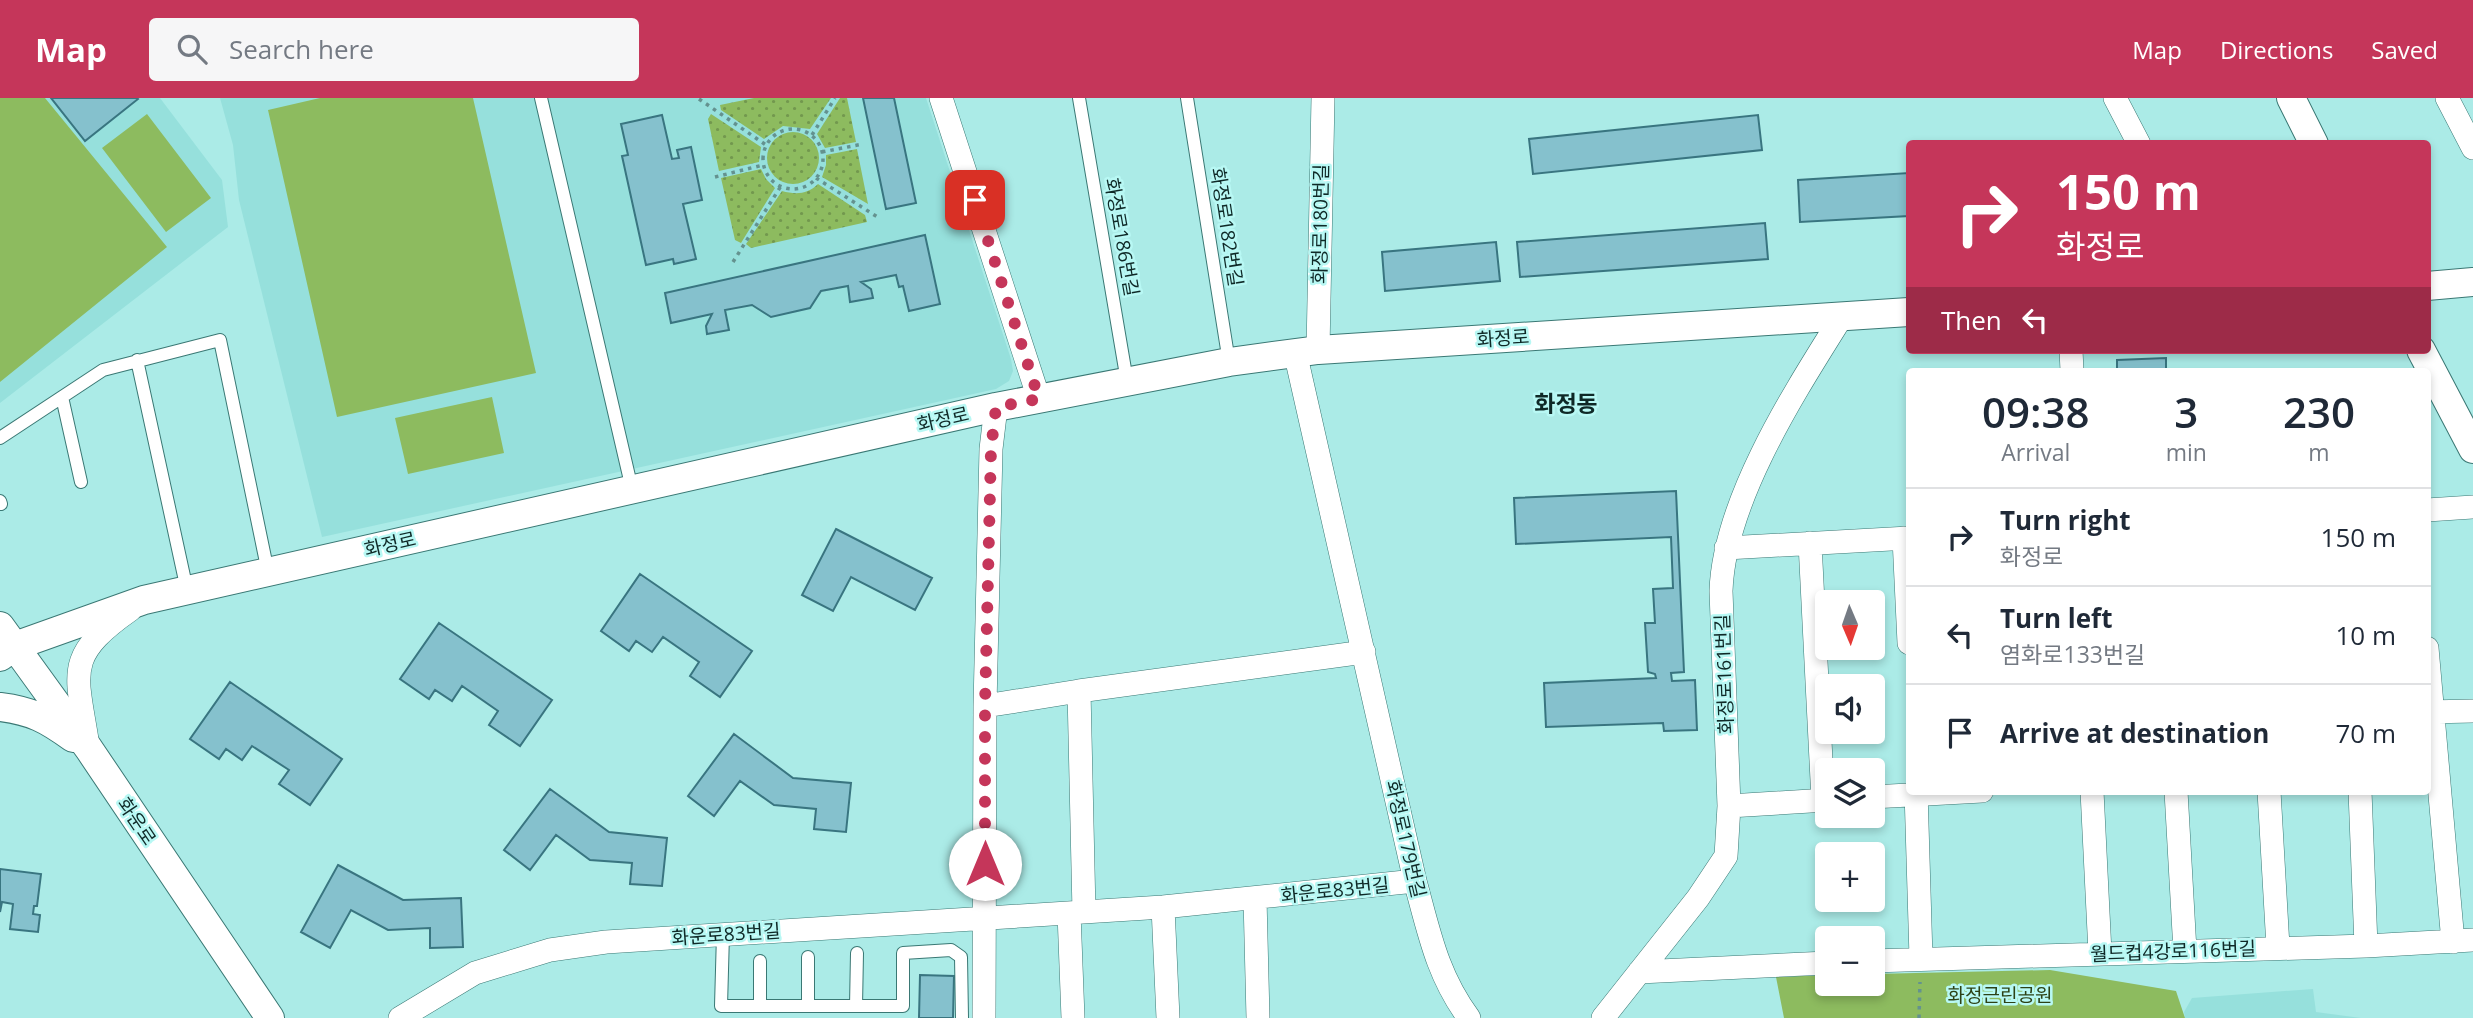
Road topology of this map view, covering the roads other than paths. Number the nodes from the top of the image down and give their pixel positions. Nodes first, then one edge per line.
1 (541, 98) edge
2 (1079, 98) edge
3 (1187, 98) edge
4 (1323, 98) edge
5 (2115, 98) edge
6 (2291, 98) edge
7 (2447, 98) edge
8 (946, 99) edge
9 (2137, 140) edge
10 (2312, 140) edge
11 (2473, 148) edge
12 (2473, 282) edge
13 (2431, 286) edge
14 (1906, 312) edge
15 (1841, 318) junction
16 (1306, 351) junction
17 (138, 360) junction
18 (1229, 362) junction
19 (2431, 369) edge
20 (1127, 382) junction
21 (62, 397) junction
22 (1039, 399) junction
23 (996, 407) junction
24 (0, 438) edge
25 (2473, 449) edge
26 (81, 482) dead end
27 (632, 489) junction
28 (2473, 507) edge
29 (2431, 510) edge
30 (1906, 538) edge
31 (1810, 543) junction
32 (1726, 548) junction
33 (268, 572) junction
34 (187, 590) junction
35 (144, 600) junction
36 (5, 643) edge
37 (1364, 652) junction
38 (1079, 691) junction
39 (985, 706) junction
40 (0, 707) edge
41 (2431, 711) edge
42 (2473, 711) edge
43 (2431, 718) edge
44 (89, 749) junction
45 (1823, 758) edge
46 (1906, 793) edge
47 (1916, 795) edge
48 (2092, 795) edge
49 (2176, 795) edge
50 (2269, 795) edge
51 (2360, 795) edge
52 (1885, 796) edge
53 (1815, 801) edge
54 (1729, 806) junction
55 (1415, 881) junction
56 (1255, 898) junction
57 (1163, 907) junction
58 (1077, 912) junction
59 (985, 918) junction
60 (723, 934) junction
61 (2463, 941) edge
62 (2366, 946) junction
63 (2278, 947) junction
64 (2185, 951) junction
65 (857, 953) dead end
66 (2100, 953) junction
67 (808, 957) dead end
68 (1921, 958) junction
69 (1885, 960) edge
70 (760, 961) dead end
71 (1815, 964) edge
72 (1639, 972) junction
73 (760, 1006) junction
74 (808, 1006) junction
75 (856, 1006) junction
76 (270, 1018) edge
77 (400, 1018) edge
78 (962, 1018) edge
79 (984, 1018) edge
80 (1073, 1018) edge
81 (1168, 1018) edge
82 (1258, 1018) edge
83 (1469, 1018) edge
84 (1603, 1018) edge

1 - 27 lane
2 - 20 lane, 화정로186번길
3 - 18 lane, 화정로182번길
4 - 16 street, 화정로180번길
5 - 9 street
6 - 10 street
7 - 11 street
8 - 22 street
12 - 13 street
14 - 15 street, 화정로
15 - 16 street, 화정로
15 - 32 street, 화정로161번길
16 - 18 street, 화정로
16 - 37 street, 화정로179번길
17 - 21 lane
17 - 33 lane
17 - 34 lane
18 - 20 street, 화정로
19 - 25 street
20 - 22 street, 화정로
21 - 24 lane
21 - 26 lane
22 - 23 street, 화정로
23 - 27 street, 화정로
23 - 39 street
27 - 33 street, 화정로
28 - 29 street
30 - 31 street
31 - 32 street
31 - 45 street
32 - 54 street, 화정로161번길
33 - 34 street, 화정로
34 - 35 street, 화정로
35 - 36 street, 화정로
35 - 44 street
36 - 44 street, 화운로
37 - 38 street
37 - 55 street, 화정로179번길
38 - 39 street
38 - 58 street
39 - 59 street
40 - 44 street
41 - 42 street
43 - 61 street
44 - 76 street, 화운로
46 - 52 street
47 - 68 street
48 - 66 street
49 - 64 street
50 - 63 street
51 - 62 street
53 - 54 street
54 - 72 street, 화정로161번길
55 - 56 street, 화운로83번길
55 - 83 street, 화정로179번길
56 - 57 street, 화운로83번길
56 - 82 street, 화운로83번길
57 - 58 street, 화운로83번길
57 - 81 street
58 - 59 street, 화운로83번길
58 - 80 street
59 - 60 street, 화운로83번길
59 - 79 street
60 - 73 lane
60 - 77 street, 화운로83번길
61 - 62 street, 월드컵4강로116번길
62 - 63 street, 월드컵4강로116번길
63 - 64 street, 월드컵4강로116번길
64 - 66 street, 월드컵4강로116번길
65 - 75 lane
66 - 68 street, 월드컵4강로116번길
67 - 74 lane
68 - 69 street, 월드컵4강로116번길
70 - 73 lane
71 - 72 street
72 - 84 street, 화정로161번길
73 - 74 lane
74 - 75 lane
75 - 78 lane

